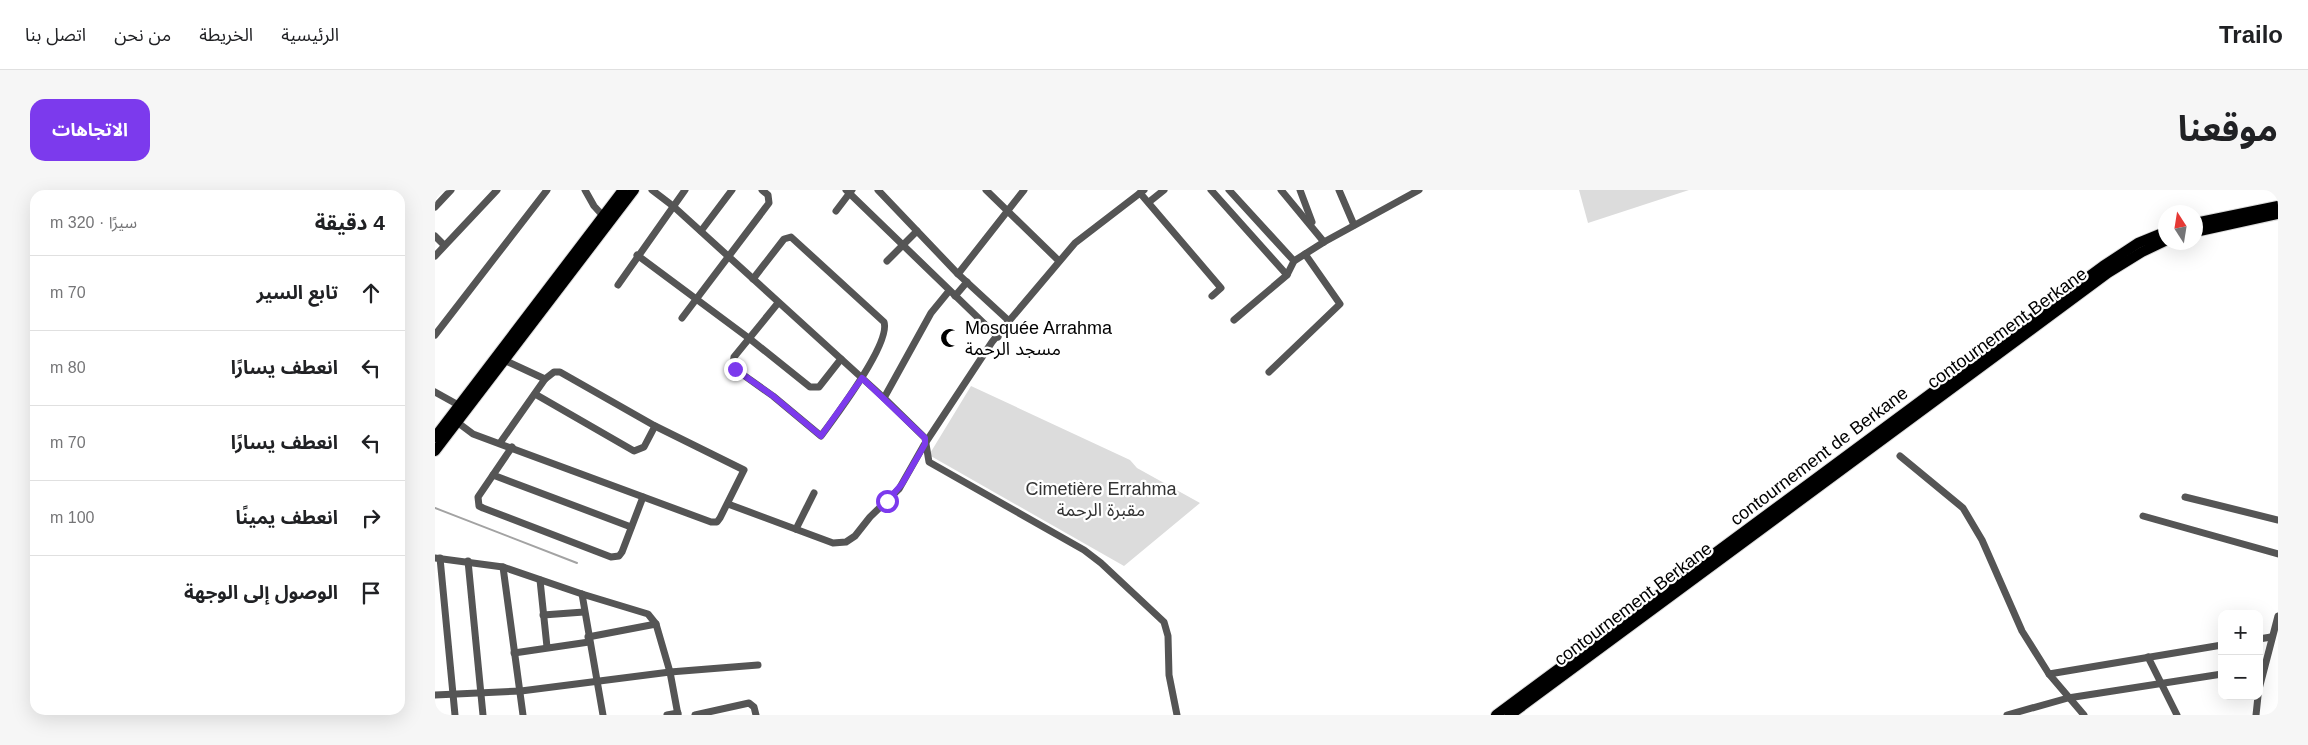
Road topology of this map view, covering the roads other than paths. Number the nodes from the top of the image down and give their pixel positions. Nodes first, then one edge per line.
1 (451, 190) edge
2 (497, 190) edge
3 (547, 190) edge
4 (585, 190) edge
5 (623, 190) edge
6 (634, 190) edge
7 (652, 190) edge
8 (685, 190) edge
9 (732, 190) edge
10 (762, 190) edge
11 (878, 190) edge
12 (986, 190) edge
13 (1024, 190) edge
14 (1164, 190) edge
15 (1211, 190) edge
16 (1229, 190) edge
17 (1281, 190) edge
18 (1300, 190) edge
19 (1339, 190) edge
20 (1419, 190) edge
21 (849, 191) edge
22 (1142, 191) edge
23 (1149, 202) junction
24 (673, 206) junction
25 (2278, 206) edge
26 (435, 207) edge
27 (835, 211) dead end
28 (1007, 211) junction
29 (2278, 214) edge
30 (606, 219) junction
31 (2203, 221) edge
32 (1354, 225) junction
33 (1314, 228) junction
34 (2203, 230) edge
35 (701, 231) junction
36 (917, 231) junction
37 (2158, 235) edge
38 (435, 236) edge
39 (1323, 242) junction
40 (444, 245) junction
41 (903, 245) junction
42 (2158, 245) edge
43 (1305, 254) junction
44 (637, 255) junction
45 (435, 256) edge
46 (728, 256) junction
47 (1059, 260) junction
48 (887, 261) dead end
49 (1293, 261) junction
50 (958, 274) junction
51 (1287, 275) junction
52 (753, 279) junction
53 (967, 282) junction
54 (618, 285) dead end
55 (952, 293) junction
56 (1212, 296) dead end
57 (698, 300) junction
58 (778, 303) junction
59 (682, 318) dead end
60 (1234, 320) dead end
61 (1009, 321) junction
62 (435, 335) edge
63 (998, 337) junction
64 (750, 339) junction
65 (841, 359) junction
66 (504, 360) junction
67 (1269, 372) dead end
68 (862, 378) junction
69 (545, 380) junction
70 (435, 392) edge
71 (535, 394) junction
72 (884, 398) junction
73 (463, 407) junction
74 (457, 422) junction
75 (655, 426) junction
76 (435, 437) edge
77 (500, 443) junction
78 (925, 444) junction
79 (512, 447) junction
80 (435, 451) edge
81 (1900, 456) dead end
82 (493, 475) junction
83 (814, 493) dead end
84 (643, 497) junction
85 (2185, 498) dead end
86 (728, 504) junction
87 (2143, 516) dead end
88 (2278, 520) edge
89 (631, 527) junction
90 (796, 529) junction
91 (2278, 554) edge
92 (437, 558) edge
93 (468, 561) junction
94 (503, 566) junction
95 (540, 580) junction
96 (581, 594) junction
97 (584, 612) junction
98 (543, 615) junction
99 (2278, 616) edge
100 (656, 624) junction
101 (2271, 637) junction
102 (2263, 638) edge
103 (589, 640) junction
104 (2218, 646) edge
105 (547, 647) junction
106 (514, 653) junction
107 (2149, 657) junction
108 (758, 664) dead end
109 (2263, 665) edge
110 (669, 672) junction
111 (2049, 674) junction
112 (2218, 675) edge
113 (596, 681) junction
114 (2162, 684) junction
115 (521, 691) junction
116 (481, 694) junction
117 (435, 695) edge
118 (454, 695) junction
119 (2068, 698) junction
120 (2258, 700) edge
121 (678, 714) edge
122 (711, 714) edge
123 (455, 715) edge
124 (483, 715) edge
125 (523, 715) edge
126 (603, 715) edge
127 (667, 715) edge
128 (695, 715) edge
129 (756, 715) edge
130 (1177, 715) edge
131 (1497, 715) edge
132 (1510, 715) edge
133 (2007, 715) edge
134 (2084, 715) edge
135 (2177, 715) edge
136 (2256, 715) edge

1 - 26 street
2 - 40 street
3 - 62 street
4 - 30 street
5 - 30 highway
6 - 30 highway
7 - 24 street
8 - 24 street
9 - 35 street
10 - 46 street
11 - 36 street
12 - 28 street
13 - 28 street
14 - 23 street
15 - 51 street
16 - 49 street
17 - 33 street
18 - 33 street
19 - 32 street
20 - 32 street
21 - 27 street
21 - 41 street
22 - 23 street
22 - 47 street
23 - 56 street
24 - 35 street
24 - 44 street
25 - 31 highway
28 - 47 street
28 - 50 street
29 - 34 highway
30 - 66 highway
30 - 73 highway
32 - 39 street
33 - 39 street
35 - 46 street
36 - 41 street
36 - 50 street
37 - 131 highway, contournement de Berkane
38 - 40 street
39 - 43 street
40 - 45 street
41 - 48 street
41 - 55 street
42 - 132 highway, contournement Berkane
43 - 49 street
43 - 67 street
44 - 54 street
44 - 57 street
46 - 52 street
46 - 57 street
47 - 61 street
49 - 51 street
50 - 53 street
51 - 60 street
52 - 58 street
52 - 68 street
53 - 55 street
53 - 61 street
55 - 63 street
55 - 72 street
57 - 59 street
57 - 64 street
58 - 64 street
58 - 65 street
61 - 63 street
63 - 78 street
64 - 65 street
64 - 68 street
65 - 68 street
66 - 69 street
66 - 73 highway
68 - 72 street
69 - 71 street
69 - 75 street
70 - 73 street
71 - 75 street
71 - 77 street
72 - 78 street
73 - 74 highway
73 - 76 highway
74 - 77 street
74 - 80 highway
75 - 86 street
77 - 79 street
78 - 90 street
78 - 130 street
79 - 82 street
79 - 84 street
81 - 111 street
82 - 89 street
82 - 89 street
83 - 90 street
84 - 86 street
84 - 89 street
85 - 88 street
86 - 90 street
87 - 91 street
92 - 93 street
92 - 118 street
93 - 94 street
93 - 116 street
94 - 95 street
94 - 106 street
95 - 96 street
95 - 98 street
96 - 97 street
96 - 100 street
97 - 98 street
97 - 103 street
98 - 105 street
99 - 101 street
100 - 103 street
100 - 110 street
101 - 102 street
101 - 109 street
103 - 105 street
103 - 113 street
104 - 107 street
105 - 106 street
106 - 115 street
107 - 111 street
107 - 114 street
108 - 110 street
110 - 113 street
110 - 121 street
111 - 119 street
112 - 114 street
113 - 115 street
113 - 126 street
114 - 119 street
114 - 135 street
115 - 116 street
115 - 125 street
116 - 118 street
116 - 124 street
117 - 118 street
118 - 123 street
119 - 133 street
119 - 134 street
120 - 136 street
121 - 127 street
122 - 128 street
122 - 129 street

